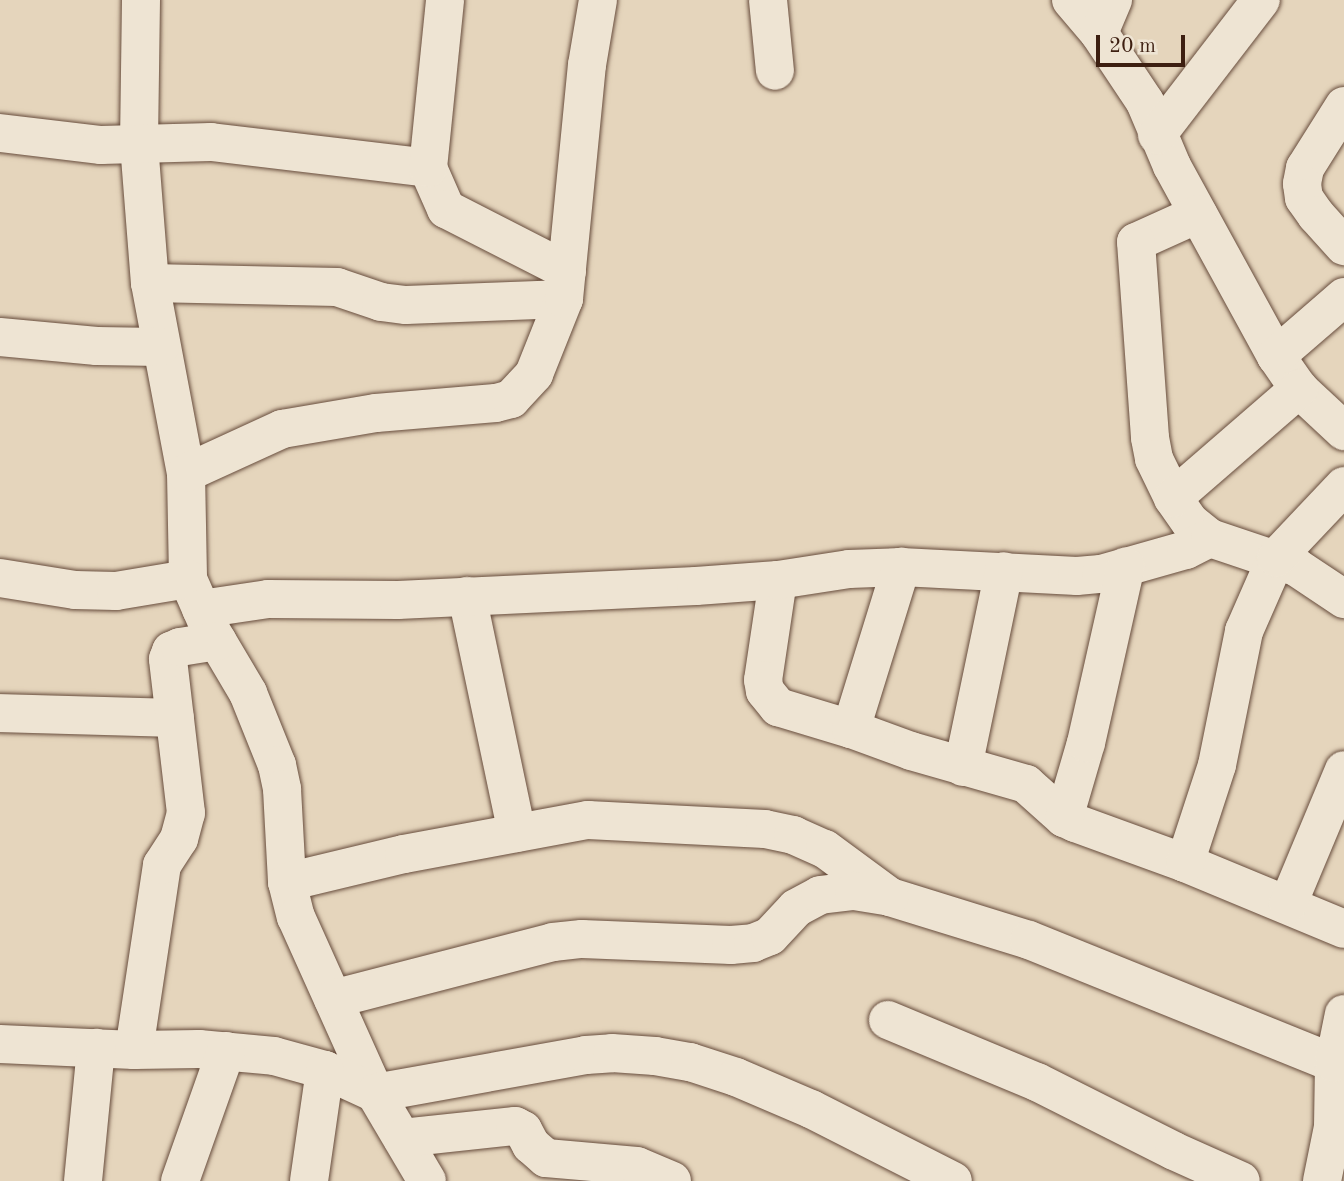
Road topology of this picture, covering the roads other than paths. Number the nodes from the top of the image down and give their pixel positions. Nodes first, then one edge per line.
1 (141, 0) edge
2 (445, 0) edge
3 (598, 0) edge
4 (768, 0) edge
5 (1071, 0) edge
6 (1261, 0) edge
7 (1106, 16) edge
8 (775, 71) dead end
9 (1344, 106) edge
10 (0, 133) edge
11 (1157, 135) junction
12 (139, 144) junction
13 (428, 167) junction
14 (1198, 214) junction
15 (1344, 246) edge
16 (150, 283) junction
17 (565, 285) junction
18 (1344, 297) edge
19 (0, 337) edge
20 (160, 346) junction
21 (1276, 356) junction
22 (1298, 389) junction
23 (1344, 431) edge
24 (186, 474) junction
25 (1344, 486) edge
26 (1173, 498) junction
27 (1210, 538) junction
28 (1276, 558) junction
29 (1126, 566) junction
30 (901, 567) junction
31 (1004, 571) junction
32 (0, 578) edge
33 (778, 580) junction
34 (467, 596) junction
35 (1344, 599) edge
36 (202, 610) junction
37 (0, 713) edge
38 (175, 718) junction
39 (851, 729) junction
40 (962, 767) junction
41 (1344, 770) edge
42 (1064, 818) junction
43 (517, 833) junction
44 (1185, 863) junction
45 (287, 882) junction
46 (890, 897) junction
47 (1288, 904) junction
48 (1344, 929) edge
49 (333, 999) junction
50 (888, 1020) dead end
51 (1340, 1038) edge
52 (0, 1044) edge
53 (96, 1048) junction
54 (134, 1050) junction
55 (226, 1051) junction
56 (325, 1070) junction
57 (375, 1093) junction
58 (1338, 1130) edge
59 (402, 1138) junction
60 (83, 1181) edge
61 (180, 1181) edge
62 (309, 1181) edge
63 (427, 1181) edge
64 (672, 1181) edge
65 (953, 1181) edge
66 (1241, 1181) edge
67 (1322, 1181) edge

1 - 12 street
2 - 13 street
3 - 17 street
4 - 8 street
5 - 7 street
6 - 11 street
7 - 11 street
9 - 15 street
10 - 12 street
11 - 14 street
12 - 13 street
12 - 16 street
13 - 17 street
14 - 21 street
14 - 26 street
16 - 17 street
16 - 20 street
17 - 24 street
18 - 21 street
19 - 20 street
20 - 24 street
21 - 22 street
22 - 23 street
22 - 26 street
24 - 36 street
25 - 28 street
26 - 27 street
27 - 28 street
27 - 29 street
28 - 35 street
28 - 44 street
29 - 31 street
29 - 42 street
30 - 31 street
30 - 33 street
30 - 39 street
31 - 40 street
32 - 36 street
33 - 34 street
33 - 39 street
34 - 36 street
34 - 43 street
36 - 38 street
36 - 45 street
37 - 38 street
38 - 54 street
39 - 40 street
40 - 42 street
41 - 47 street
42 - 44 street
43 - 45 street
43 - 46 street
44 - 47 street
45 - 49 street
46 - 49 street
46 - 51 street
47 - 48 street
49 - 57 street
50 - 66 street
51 - 58 street
52 - 53 street
53 - 54 street
53 - 60 street
54 - 55 street
55 - 56 street
55 - 61 street
56 - 57 street
56 - 62 street
57 - 59 street
57 - 65 street
58 - 67 street
59 - 63 street
59 - 64 street

